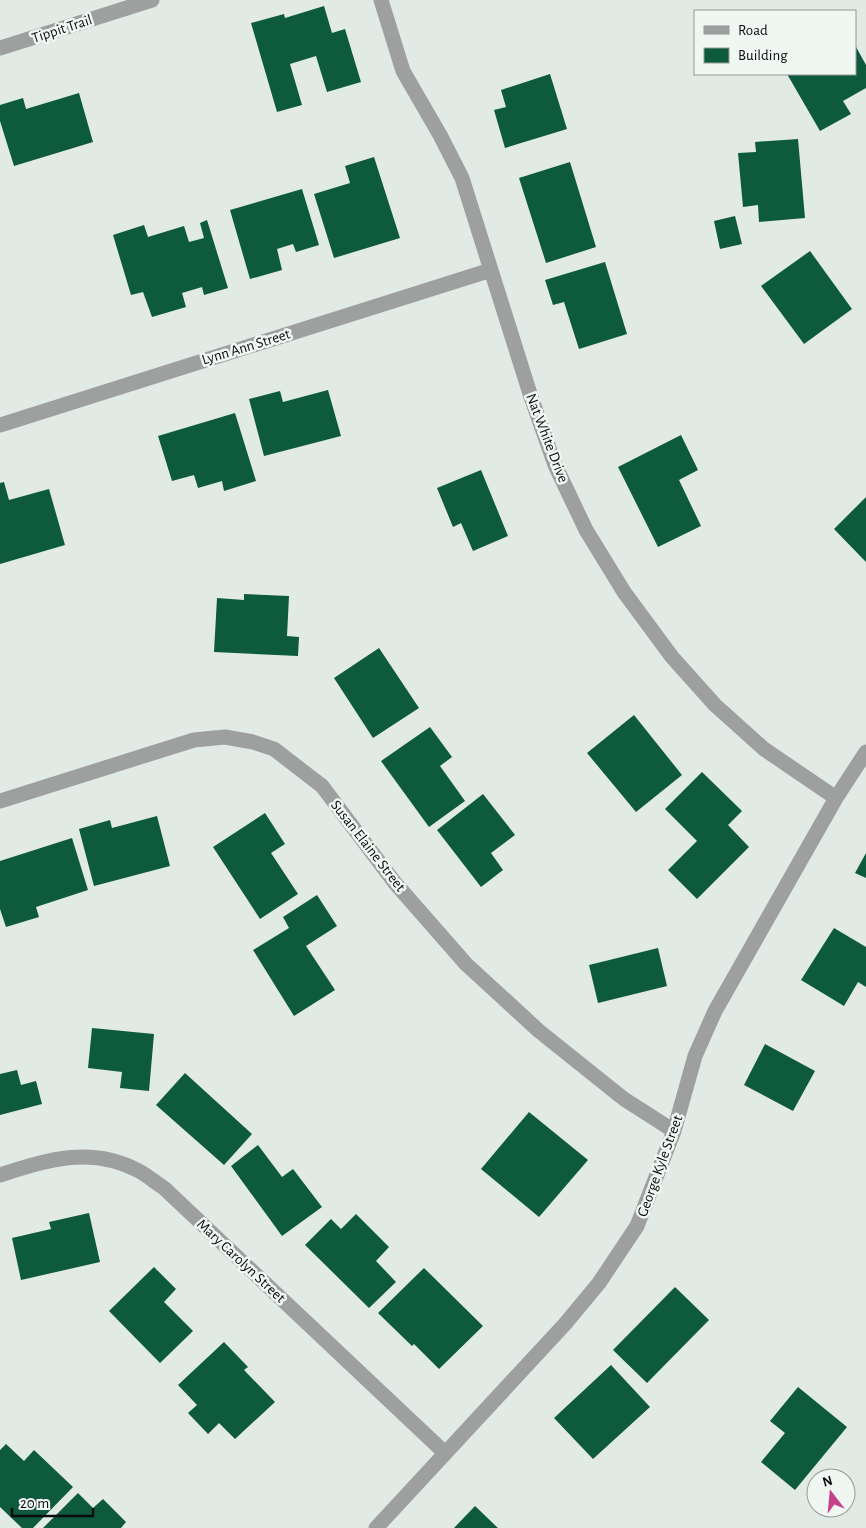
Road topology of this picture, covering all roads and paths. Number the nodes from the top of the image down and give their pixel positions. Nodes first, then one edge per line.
1 (152, 0) edge
2 (381, 0) edge
3 (0, 48) edge
4 (491, 270) junction
5 (0, 424) edge
6 (866, 752) edge
7 (836, 798) junction
8 (0, 801) edge
9 (674, 1131) junction
10 (0, 1175) edge
11 (445, 1453) junction
12 (376, 1528) edge

1 - 3 street, Tippit Trail
2 - 4 street, Nat White Drive
4 - 5 street, Lynn Ann Street
4 - 7 street, Nat White Drive
6 - 7 street, George Kyle Street
7 - 9 street, George Kyle Street
8 - 9 street, Susan Elaine Street
9 - 11 street, George Kyle Street
10 - 11 street, Mary Carolyn Street
11 - 12 street, George Kyle Street

